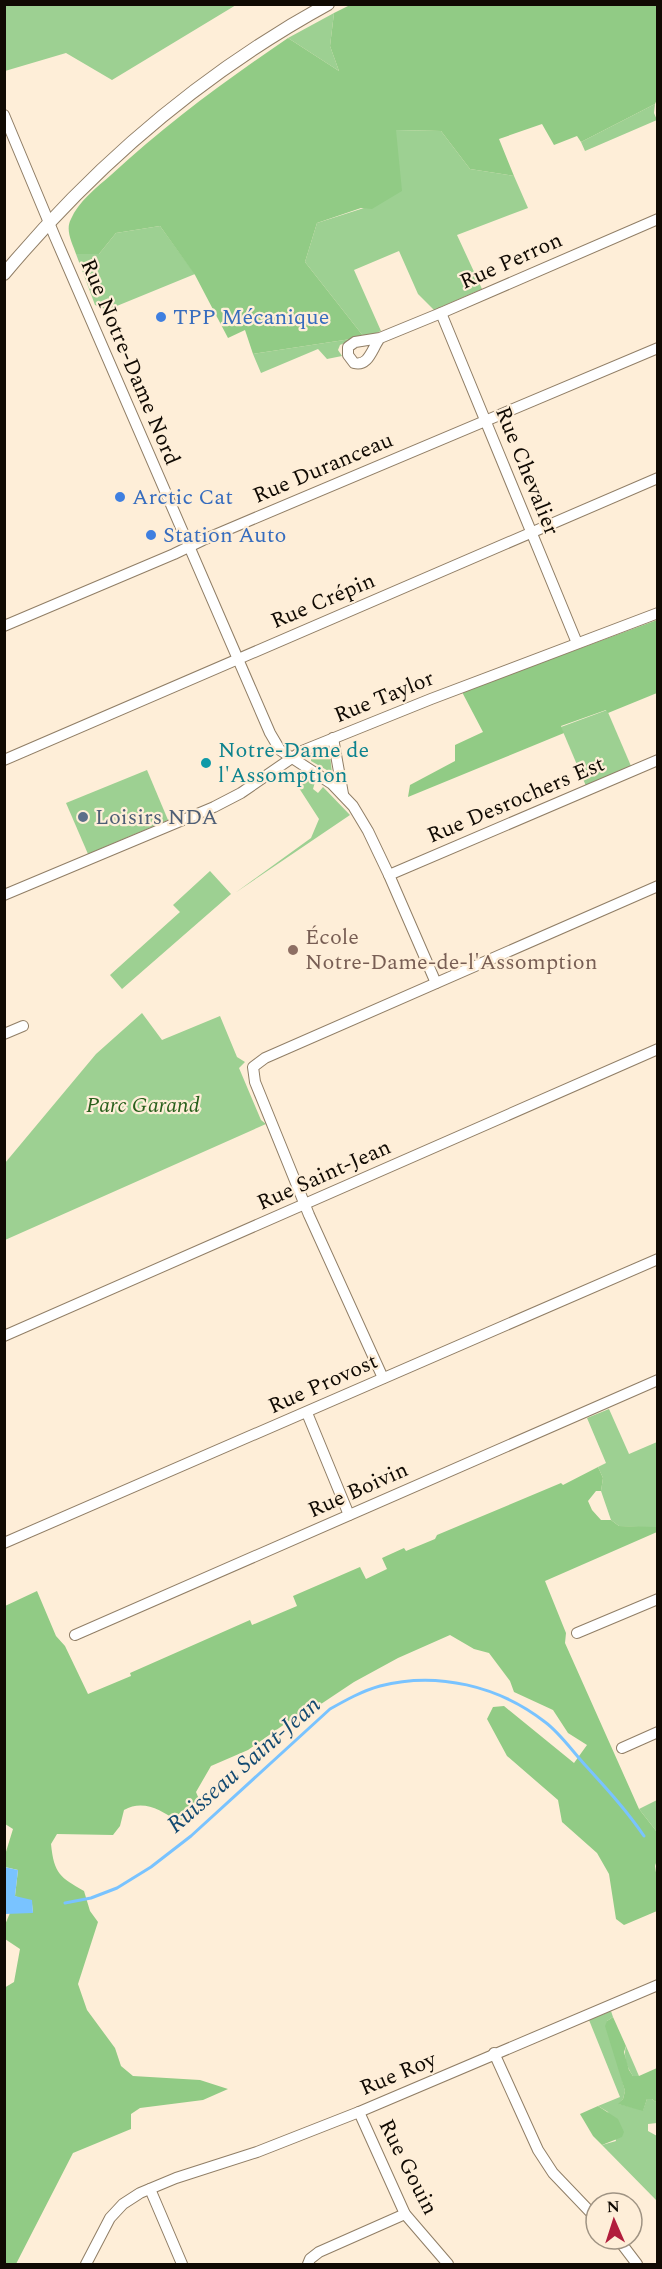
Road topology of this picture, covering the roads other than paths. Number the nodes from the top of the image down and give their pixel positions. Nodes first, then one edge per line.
1 (328, 4) edge
2 (4, 115) edge
3 (657, 219) edge
4 (50, 223) junction
5 (4, 274) edge
6 (441, 313) junction
7 (380, 338) dead end
8 (657, 348) edge
9 (485, 421) junction
10 (657, 478) edge
11 (532, 533) junction
12 (189, 547) junction
13 (657, 613) edge
14 (4, 626) edge
15 (577, 643) junction
16 (238, 660) junction
17 (333, 738) junction
18 (291, 758) junction
19 (4, 760) edge
20 (657, 760) edge
21 (343, 794) junction
22 (389, 874) junction
23 (657, 886) edge
24 (4, 895) edge
25 (436, 983) junction
26 (22, 1026) dead end
27 (4, 1034) edge
28 (657, 1048) edge
29 (305, 1205) junction
30 (657, 1259) edge
31 (4, 1336) edge
32 (383, 1378) junction
33 (657, 1380) edge
34 (306, 1413) junction
35 (349, 1515) junction
36 (4, 1543) edge
37 (657, 1599) edge
38 (577, 1633) dead end
39 (75, 1635) dead end
40 (657, 1732) edge
41 (622, 1748) dead end
42 (657, 1985) edge
43 (494, 2053) junction
44 (359, 2112) junction
45 (150, 2189) junction
46 (584, 2205) edge
47 (405, 2214) junction
48 (627, 2251) edge
49 (86, 2265) edge
50 (182, 2265) edge
51 (308, 2265) edge
52 (448, 2265) edge
53 (637, 2265) edge

1 - 4 street
2 - 4 street, Rue Notre-Dame Nord
3 - 6 street, Rue Perron
4 - 5 street
4 - 12 street, Rue Notre-Dame Nord
6 - 7 street, Rue Perron
6 - 9 street, Rue Chevalier
8 - 9 street, Rue Duranceau
9 - 11 street, Rue Chevalier
9 - 12 street, Rue Duranceau
10 - 11 street, Rue Crépin
11 - 15 street, Rue Chevalier
11 - 16 street, Rue Crépin
12 - 14 street, Rue Duranceau
12 - 16 street, Rue Notre-Dame Nord
13 - 15 street, Rue Taylor
15 - 17 street, Rue Taylor
16 - 18 street, Rue Notre-Dame Nord
16 - 19 street, Rue Crépin
17 - 18 street, Rue Taylor
17 - 21 street, Rue Notre-Dame Nord
18 - 21 street, Rue Notre-Dame Nord
18 - 24 street, Rue Taylor
20 - 22 street, Rue Desrochers Est
21 - 22 street, Rue Notre-Dame Nord
22 - 25 street, Rue Notre-Dame Nord
23 - 25 street
25 - 29 street
26 - 27 street
28 - 29 street, Rue Saint-Jean
29 - 31 street, Rue Saint-Jean
29 - 32 street
30 - 32 street, Rue Provost
32 - 34 street, Rue Provost
33 - 35 street, Rue Boivin
34 - 35 street
34 - 36 street, Rue Provost
35 - 39 street, Rue Boivin
37 - 38 street
40 - 41 street
42 - 43 street, Rue Roy
43 - 44 street, Rue Roy
43 - 46 street
44 - 45 street, Rue Roy
44 - 47 street, Rue Gouin
45 - 49 street, Rue Roy
45 - 50 street
47 - 51 street
47 - 52 street, Rue Gouin
48 - 53 street

